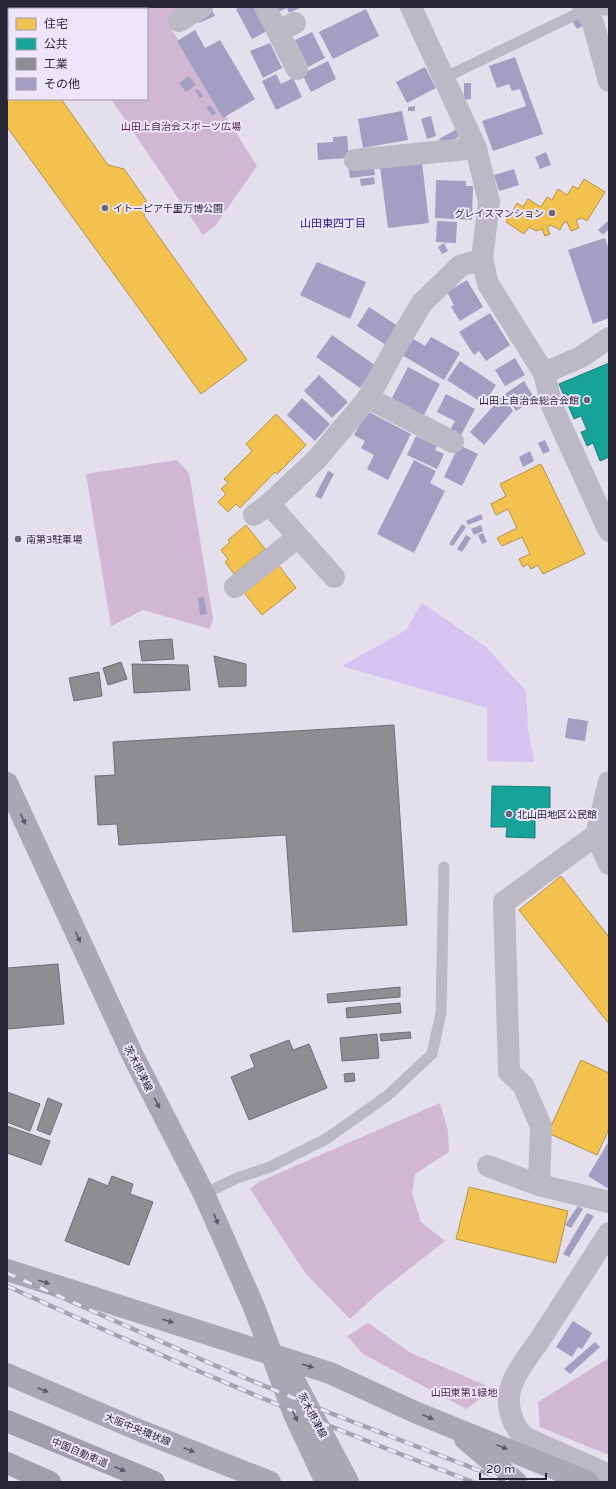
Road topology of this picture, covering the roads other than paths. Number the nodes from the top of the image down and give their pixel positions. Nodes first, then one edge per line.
1 (202, 7) edge
2 (265, 7) edge
3 (410, 7) edge
4 (584, 8) edge
5 (609, 10) edge
6 (179, 21) dead end
7 (297, 69) dead end
8 (608, 70) edge
9 (444, 78) junction
10 (476, 148) junction
11 (355, 160) dead end
12 (482, 259) junction
13 (609, 338) edge
14 (544, 373) junction
15 (368, 398) junction
16 (453, 442) dead end
17 (609, 531) edge
18 (298, 537) junction
19 (334, 577) dead end
20 (235, 587) dead end
21 (609, 782) edge
22 (7, 783) edge
23 (596, 835) junction
24 (609, 864) edge
25 (444, 867) dead end
26 (488, 1166) dead end
27 (539, 1185) junction
28 (204, 1194) junction
29 (609, 1202) edge
30 (609, 1233) edge
31 (7, 1270) edge
32 (271, 1353) junction
33 (7, 1374) edge
34 (7, 1421) edge
35 (452, 1427) junction
36 (7, 1464) edge
37 (609, 1475) edge
38 (339, 1479) edge
39 (50, 1482) edge
40 (154, 1482) edge
41 (270, 1482) edge
42 (516, 1482) edge
43 (588, 1482) edge

1 - 6 street
2 - 7 street
3 - 9 street
4 - 5 lane
4 - 8 street
4 - 9 lane
9 - 10 street
10 - 11 street
10 - 12 street
12 - 14 street
12 - 15 street
13 - 14 street
14 - 17 street
15 - 16 street
15 - 18 street
18 - 19 street
18 - 20 street
21 - 23 street
22 -> 28 main road, 茨木摂津線
23 - 24 street
23 - 27 street
25 - 28 lane
26 - 27 street
27 - 29 street
28 -> 32 main road, 茨木摂津線
30 - 37 street
31 -> 32 main road
32 -> 35 main road
32 - 38 main road, 茨木摂津線
32 -> 38 main road, 茨木摂津線
33 -> 41 main road, 大阪中央環状線
34 -> 40 highway, 中国自動車道
35 - 42 main road
35 -> 43 main road
36 - 39 highway

